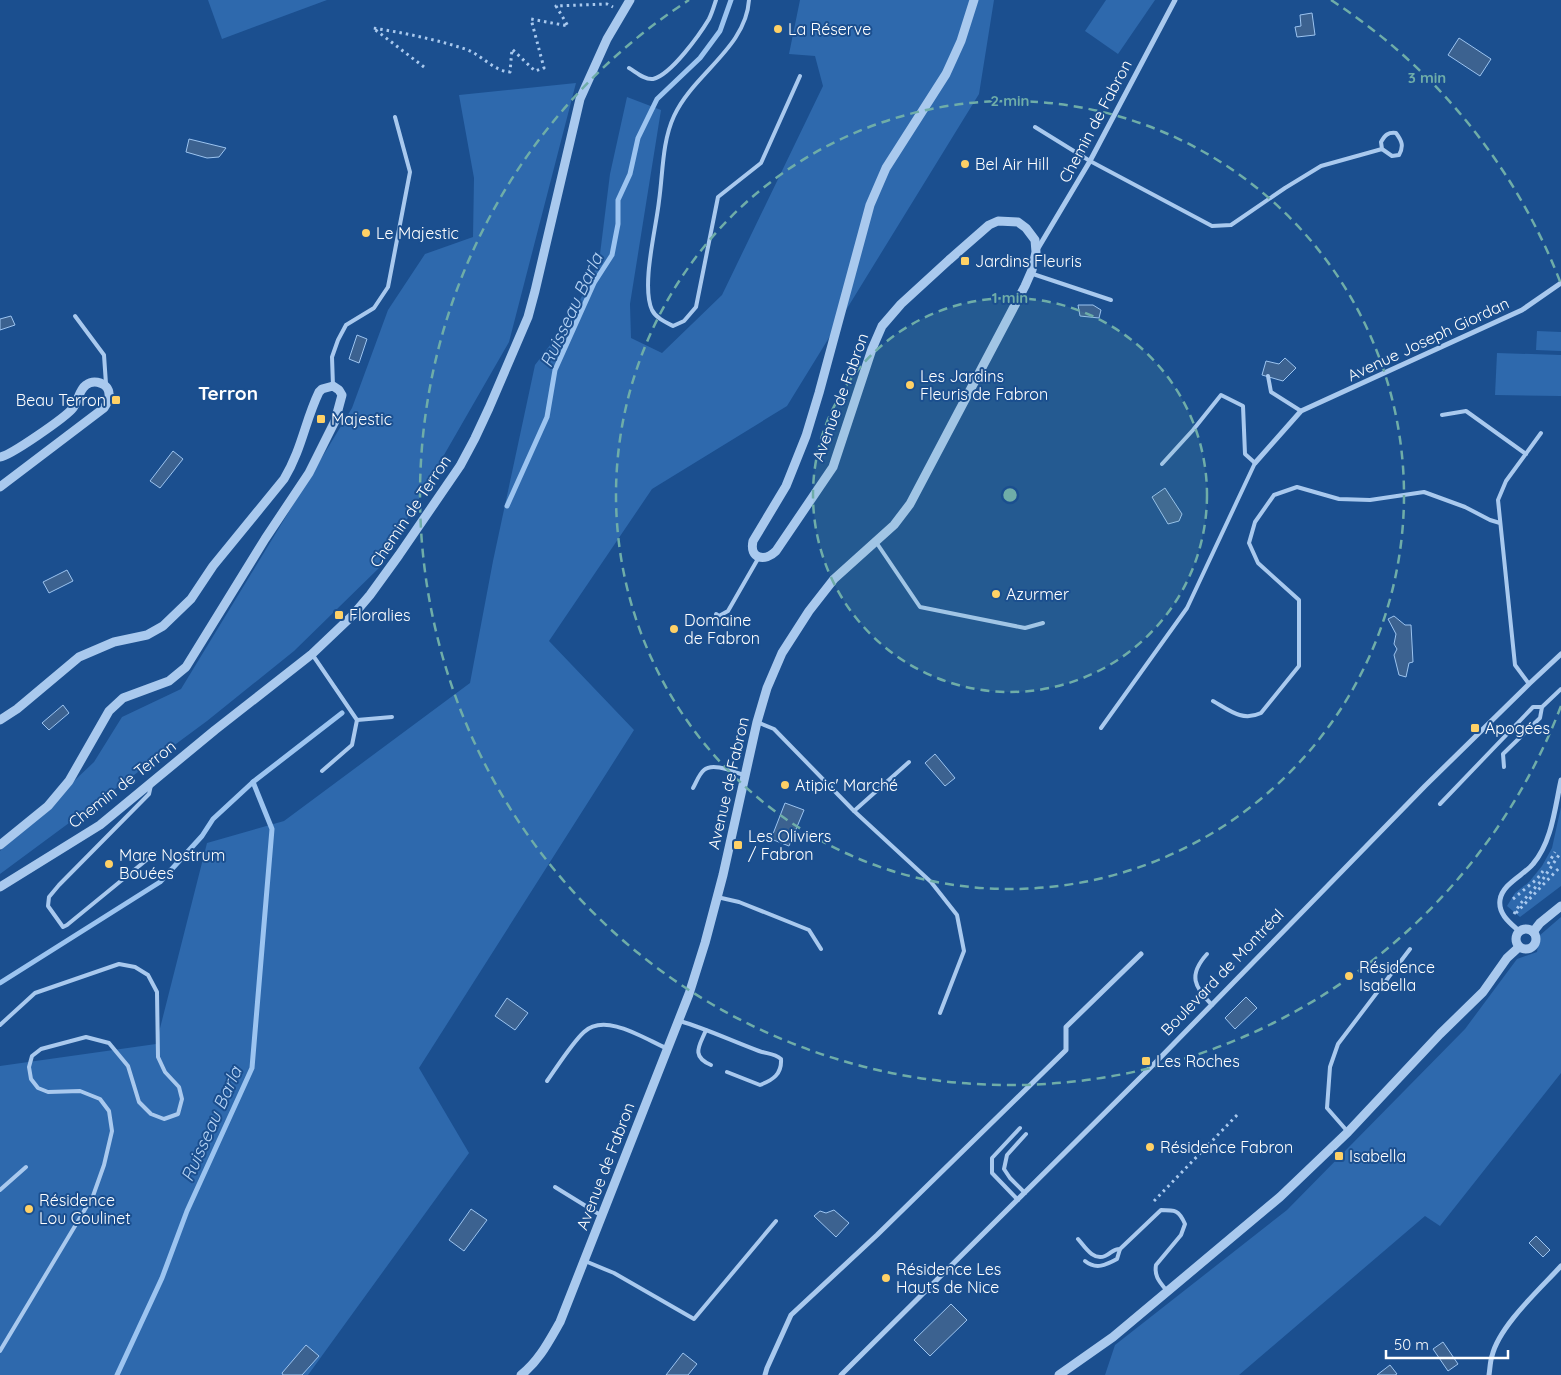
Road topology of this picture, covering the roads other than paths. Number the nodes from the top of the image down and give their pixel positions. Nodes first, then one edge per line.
1 (630, 0) edge
2 (716, 0) edge
3 (749, 0) edge
4 (974, 0) edge
5 (1174, 0) edge
6 (628, 68) dead end
7 (800, 76) dead end
8 (396, 117) dead end
9 (1035, 127) dead end
10 (1382, 150) junction
11 (1090, 161) junction
12 (1036, 252) junction
13 (1030, 273) junction
14 (1561, 283) edge
15 (1111, 300) dead end
16 (75, 316) dead end
17 (1268, 376) dead end
18 (333, 386) junction
19 (106, 387) junction
20 (1301, 411) junction
21 (1442, 415) dead end
22 (1541, 433) dead end
23 (1526, 454) junction
24 (0, 457) edge
25 (1255, 463) junction
26 (1162, 464) dead end
27 (0, 488) edge
28 (1500, 523) junction
29 (876, 542) junction
30 (758, 557) junction
31 (716, 614) dead end
32 (1043, 623) dead end
33 (312, 654) junction
34 (1561, 654) edge
35 (1529, 684) junction
36 (1561, 689) edge
37 (1213, 701) dead end
38 (1542, 707) junction
39 (392, 717) dead end
40 (0, 720) edge
41 (357, 720) junction
42 (757, 722) junction
43 (1101, 728) dead end
44 (910, 762) dead end
45 (1504, 767) dead end
46 (322, 771) dead end
47 (745, 775) junction
48 (1561, 780) edge
49 (150, 783) junction
50 (694, 788) dead end
51 (1440, 804) dead end
52 (854, 812) junction
53 (0, 845) edge
54 (155, 853) dead end
55 (0, 886) edge
56 (717, 897) junction
57 (1561, 906) edge
58 (1519, 931) junction
59 (1533, 932) junction
60 (1519, 947) junction
61 (821, 949) dead end
62 (1410, 949) dead end
63 (1141, 954) dead end
64 (1207, 954) dead end
65 (1212, 1005) junction
66 (940, 1013) dead end
67 (678, 1020) junction
68 (0, 1025) edge
69 (706, 1030) junction
70 (666, 1048) junction
71 (711, 1065) dead end
72 (727, 1072) dead end
73 (547, 1081) dead end
74 (1020, 1128) dead end
75 (1348, 1132) junction
76 (1026, 1134) dead end
77 (26, 1167) dead end
78 (555, 1187) dead end
79 (0, 1190) edge
80 (1026, 1193) junction
81 (1018, 1200) junction
82 (602, 1216) junction
83 (776, 1221) dead end
84 (1078, 1240) dead end
85 (1120, 1249) junction
86 (585, 1261) junction
87 (1085, 1261) dead end
88 (1561, 1266) edge
89 (1167, 1291) junction
90 (0, 1351) edge
91 (524, 1374) edge
92 (765, 1375) edge
93 (841, 1375) edge
94 (1059, 1375) edge
95 (1489, 1375) edge

1 - 33 street, Chemin de Terron
2 - 6 lane
3 - 7 lane
4 - 30 street, Avenue de Fabron
5 - 11 street, Chemin de Fabron
8 - 18 lane
9 - 11 lane
10 - 10 lane
10 - 11 lane
11 - 12 street, Chemin de Fabron
12 - 13 street, Avenue de Fabron
12 - 30 street, Avenue de Fabron
13 - 15 lane
13 - 29 street, Avenue de Fabron
14 - 20 street, Avenue Joseph Giordan
16 - 19 lane
17 - 20 lane
18 - 40 street
18 - 53 street, Chemin de Terron
19 - 24 street
19 - 27 street
20 - 25 street
21 - 23 lane
22 - 23 lane
23 - 28 lane
25 - 26 lane
25 - 43 lane
28 - 35 lane
28 - 37 lane
29 - 32 lane
29 - 42 street, Avenue de Fabron
30 - 31 lane
33 - 41 lane
33 - 49 street, Chemin de Terron
34 - 35 street, Boulevard de Montréal
35 - 65 street, Boulevard de Montréal
36 - 38 lane
38 - 45 lane
38 - 51 lane
39 - 41 lane
41 - 46 lane
42 - 47 street, Avenue de Fabron
42 - 52 lane
44 - 52 lane
47 - 50 lane
47 - 56 street, Avenue de Fabron
48 - 58 street
49 - 54 lane
49 - 55 street, Chemin de Terron
52 - 66 lane
56 - 61 lane
56 - 67 street, Avenue de Fabron
57 - 59 street
58 - 59 street
58 - 60 street
59 - 60 street
60 - 75 street
62 - 75 lane
63 - 92 street
64 - 65 lane
65 - 80 street, Boulevard de Montréal
67 - 69 lane
67 - 70 street, Avenue de Fabron
68 - 90 lane
69 - 71 lane
69 - 72 lane
70 - 73 lane
70 - 82 street, Avenue de Fabron
74 - 81 lane
75 - 89 street
76 - 80 lane
77 - 79 lane
78 - 82 lane
80 - 81 street, Boulevard de Montréal
81 - 93 street, Boulevard de Montréal
82 - 86 street, Avenue de Fabron
83 - 86 lane
84 - 85 lane
85 - 87 lane
85 - 89 lane
86 - 91 street, Avenue de Fabron
88 - 95 street
89 - 94 street

